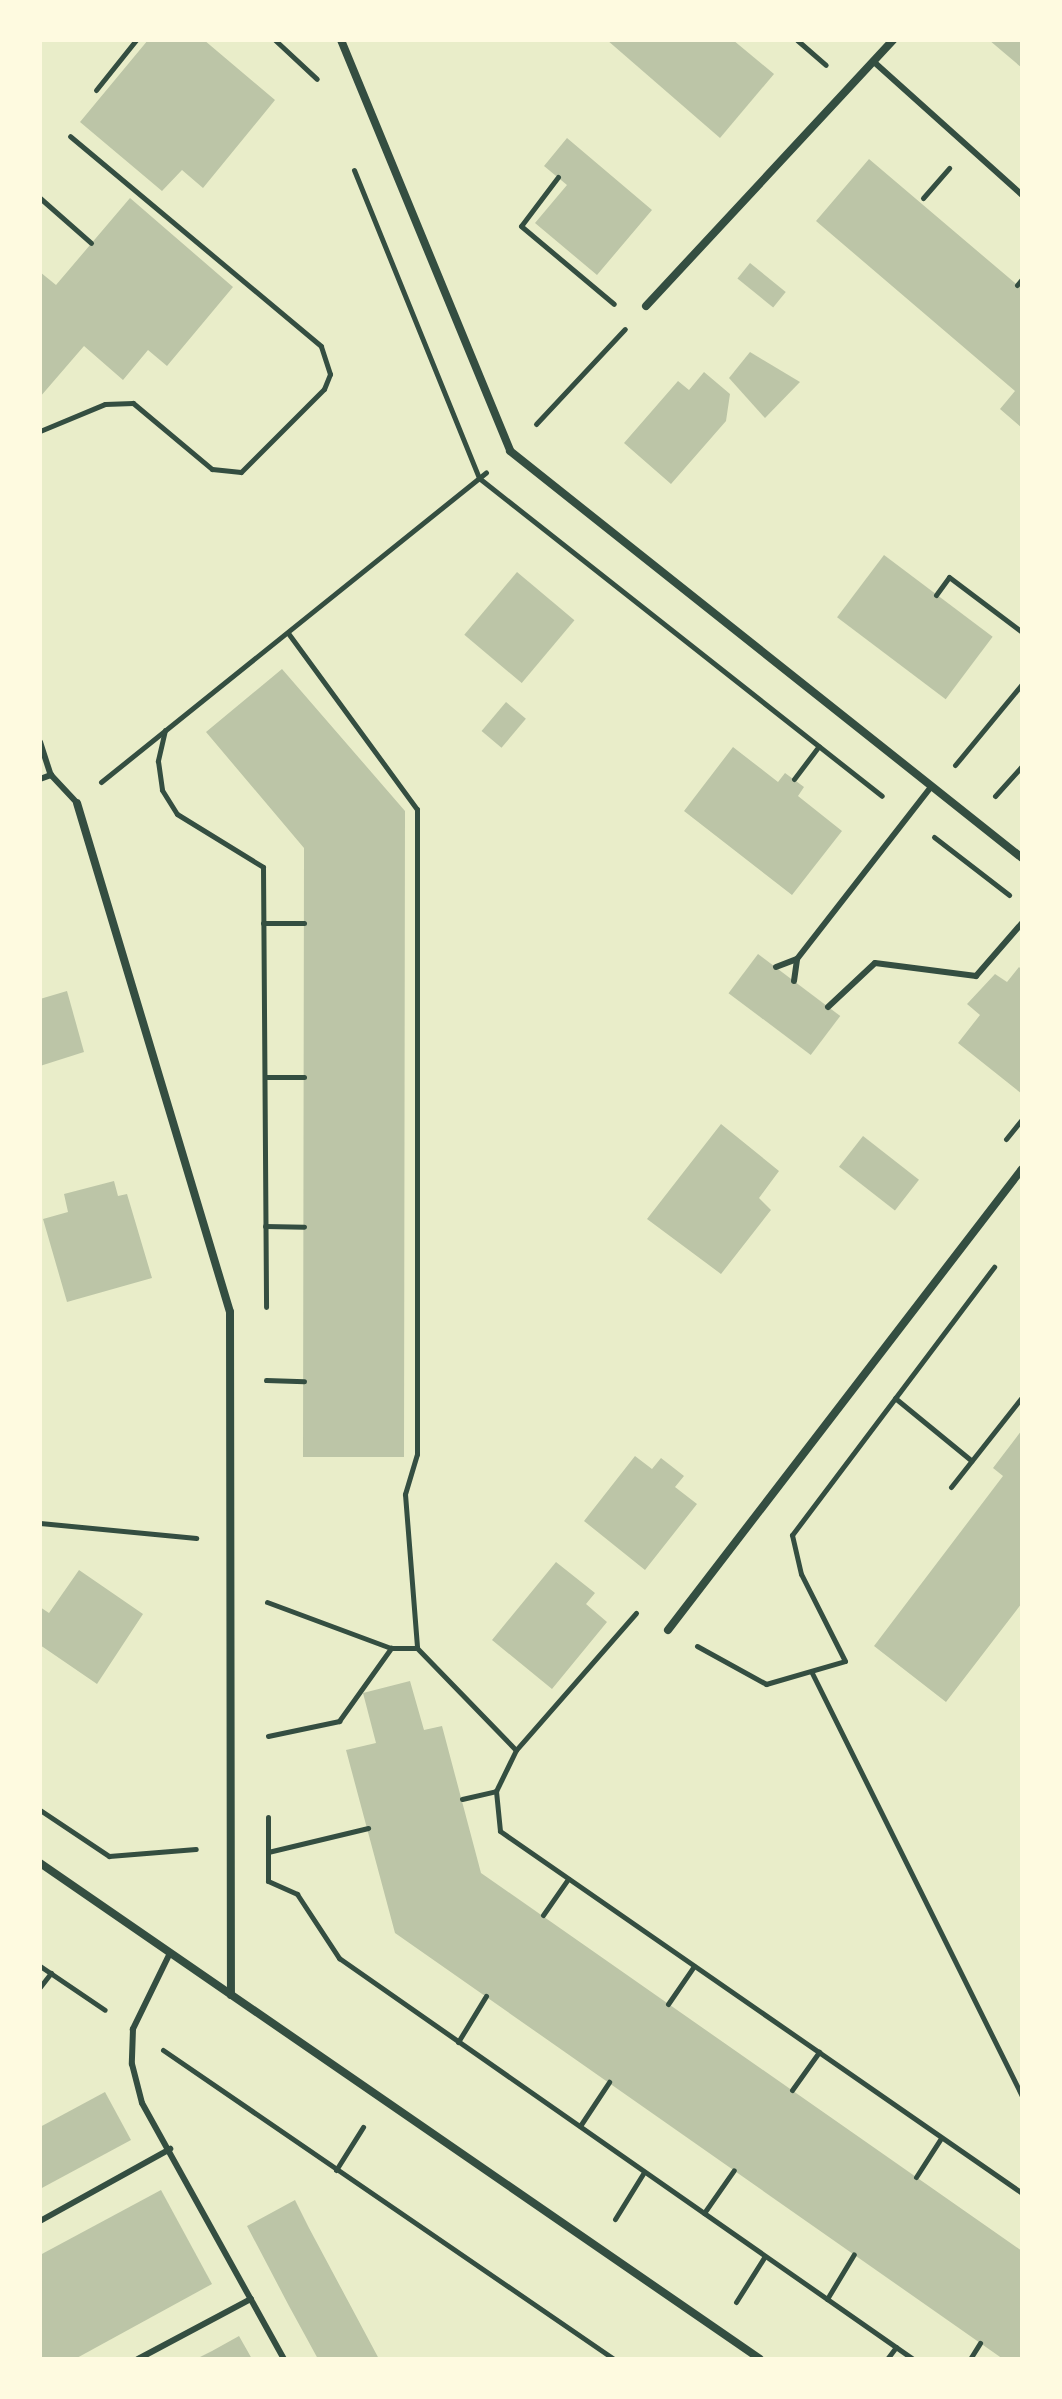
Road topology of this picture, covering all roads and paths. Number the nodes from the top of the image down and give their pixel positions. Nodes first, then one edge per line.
1 (136, 40) edge
2 (341, 40) edge
3 (893, 40) edge
4 (874, 62) junction
5 (96, 90) dead end
6 (70, 136) dead end
7 (558, 177) dead end
8 (1022, 195) edge
9 (40, 198) edge
10 (91, 243) dead end
11 (1022, 279) edge
12 (1017, 285) dead end
13 (646, 306) joint
14 (633, 319) junction
15 (533, 427) dead end
16 (40, 431) edge
17 (510, 451) junction
18 (936, 595) dead end
19 (1022, 632) edge
20 (288, 633) junction
21 (1022, 684) edge
22 (165, 730) junction
23 (40, 742) edge
24 (819, 746) dead end
25 (955, 766) dead end
26 (1022, 766) edge
27 (51, 775) junction
28 (40, 779) edge
29 (794, 779) dead end
30 (931, 787) junction
31 (70, 795) junction
32 (994, 797) dead end
33 (77, 803) joint
34 (1022, 858) edge
35 (263, 923) junction
36 (304, 923) dead end
37 (1022, 923) edge
38 (797, 959) junction
39 (776, 967) dead end
40 (794, 981) dead end
41 (828, 1007) dead end
42 (265, 1077) junction
43 (304, 1077) dead end
44 (1022, 1119) edge
45 (1004, 1142) dead end
46 (1022, 1169) edge
47 (265, 1226) junction
48 (304, 1227) dead end
49 (1004, 1254) dead end
50 (266, 1318) dead end
51 (266, 1364) dead end
52 (266, 1380) junction
53 (304, 1381) dead end
54 (266, 1396) dead end
55 (1022, 1397) edge
56 (895, 1398) junction
57 (972, 1461) junction
58 (951, 1487) dead end
59 (197, 1522) dead end
60 (40, 1523) edge
61 (197, 1538) junction
62 (197, 1554) dead end
63 (267, 1586) dead end
64 (267, 1602) junction
65 (645, 1602) dead end
66 (635, 1614) junction
67 (267, 1617) dead end
68 (668, 1630) junction
69 (391, 1648) junction
70 (417, 1648) junction
71 (812, 1673) junction
72 (268, 1721) dead end
73 (268, 1736) junction
74 (268, 1750) dead end
75 (516, 1750) junction
76 (496, 1791) junction
77 (462, 1799) dead end
78 (268, 1808) dead end
79 (40, 1810) edge
80 (368, 1828) dead end
81 (202, 1833) dead end
82 (268, 1852) junction
83 (40, 1863) edge
84 (568, 1879) junction
85 (543, 1915) dead end
86 (170, 1953) junction
87 (40, 1966) edge
88 (694, 1966) junction
89 (51, 1973) junction
90 (40, 1987) edge
91 (231, 1995) junction
92 (486, 1996) dead end
93 (668, 2004) dead end
94 (133, 2029) junction
95 (458, 2042) junction
96 (819, 2052) junction
97 (609, 2082) dead end
98 (792, 2090) dead end
99 (1022, 2096) edge
100 (381, 2097) junction
101 (580, 2126) junction
102 (942, 2137) junction
103 (170, 2149) junction
104 (336, 2170) junction
105 (734, 2170) dead end
106 (644, 2172) junction
107 (916, 2177) dead end
108 (1022, 2193) edge
109 (704, 2213) junction
110 (40, 2221) edge
111 (598, 2247) junction
112 (854, 2254) dead end
113 (765, 2256) junction
114 (251, 2299) junction
115 (827, 2299) junction
116 (718, 2330) junction
117 (980, 2343) dead end
118 (896, 2347) junction
119 (138, 2359) edge
120 (284, 2359) edge
121 (614, 2359) edge
122 (760, 2359) edge
123 (887, 2359) edge
124 (913, 2359) edge
125 (970, 2359) edge

1 - 5 path
2 - 17 street
3 - 4 street
4 - 8 lane
4 - 13 street
6 - 16 path
7 - 14 path
9 - 10 path
11 - 12 path
13 - 14 path
14 - 15 path
17 - 20 path
17 - 30 street
18 - 19 path
20 - 22 path
20 - 70 path
21 - 25 path
22 - 31 path
22 - 35 path
23 - 27 lane
24 - 29 path
26 - 32 path
27 - 28 lane
27 - 31 lane
30 - 34 street
30 - 38 lane
31 - 33 lane
33 - 91 street
35 - 36 path
35 - 42 path
37 - 41 lane
38 - 39 lane
38 - 40 lane
42 - 43 path
42 - 47 path
44 - 45 path
46 - 68 street
47 - 48 path
47 - 50 path
49 - 56 path
51 - 52 path
52 - 53 path
52 - 54 path
55 - 57 path
56 - 57 path
56 - 71 path
57 - 58 path
59 - 61 path
60 - 61 path
61 - 62 path
63 - 64 path
64 - 67 path
64 - 69 path
65 - 66 path
66 - 68 path
66 - 75 path
68 - 71 path
69 - 70 path
69 - 73 path
70 - 75 path
71 - 99 path
72 - 73 path
73 - 74 path
75 - 76 path
76 - 77 path
76 - 84 path
78 - 82 path
79 - 81 path
80 - 82 path
82 - 95 path
83 - 86 street
84 - 85 path
84 - 88 path
86 - 91 street
86 - 94 lane
87 - 89 path
88 - 93 path
88 - 96 path
89 - 90 path
89 - 94 path
91 - 100 street
92 - 95 path
94 - 103 lane
94 - 104 path
95 - 101 path
96 - 98 path
96 - 102 path
97 - 101 path
100 - 104 path
100 - 111 street
101 - 106 path
102 - 107 path
102 - 108 path
103 - 110 lane
103 - 114 lane
104 - 121 path
105 - 109 path
106 - 109 path
106 - 111 path
109 - 113 path
111 - 116 street
112 - 115 path
113 - 115 path
113 - 116 path
114 - 119 lane
114 - 120 lane
115 - 118 path
116 - 122 street
117 - 125 path
118 - 123 path
118 - 124 path

